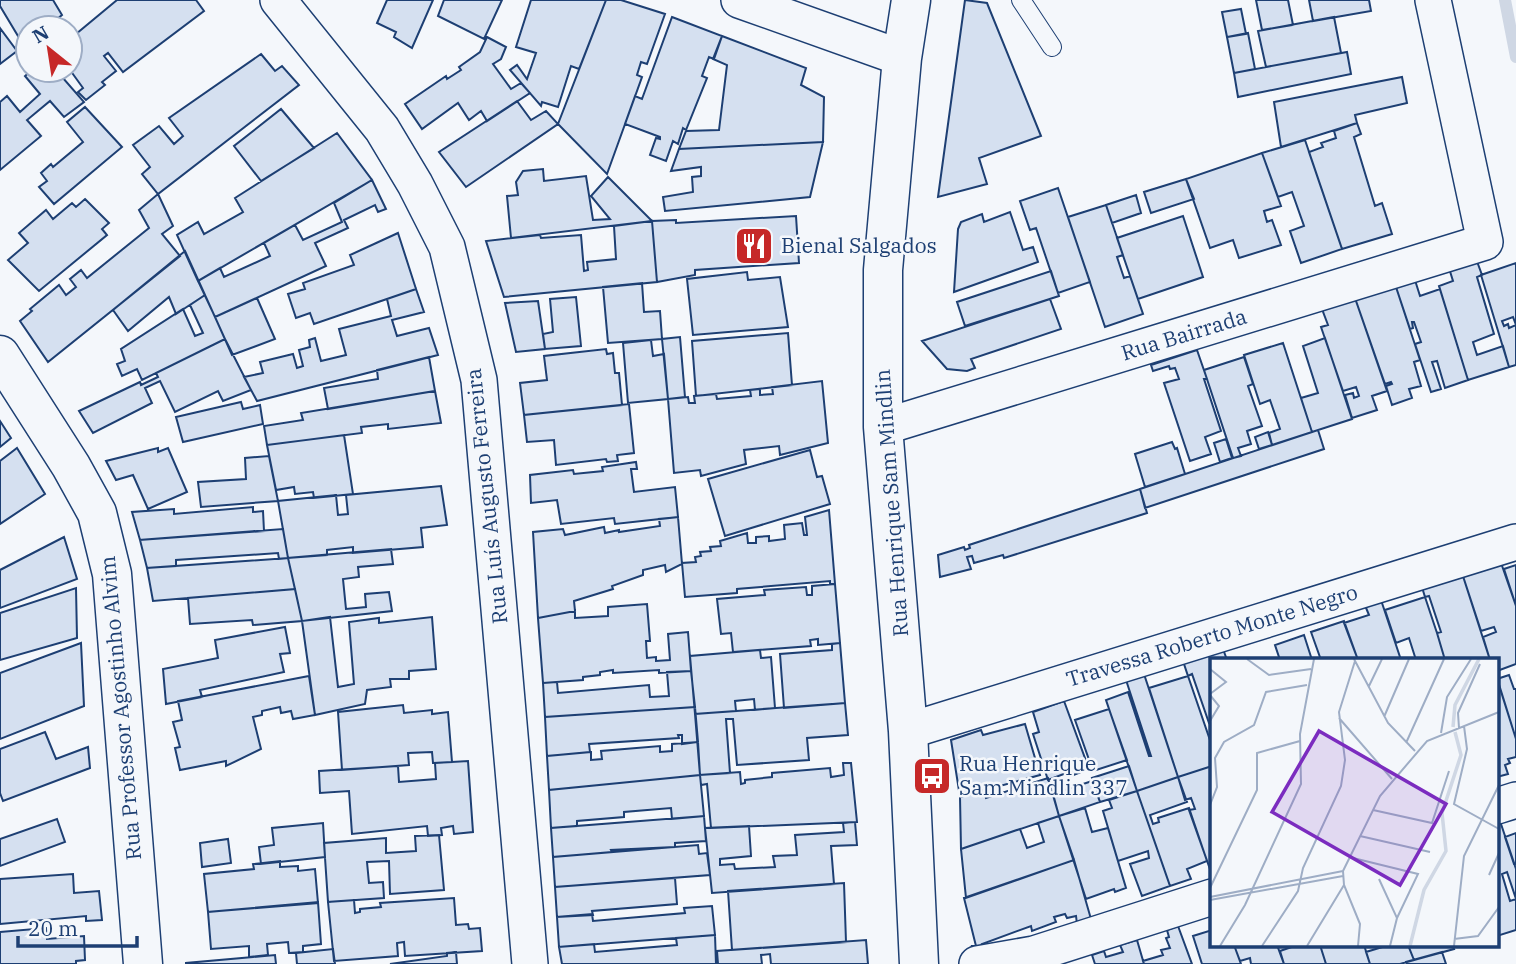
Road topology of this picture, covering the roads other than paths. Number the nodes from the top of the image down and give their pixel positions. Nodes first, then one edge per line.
1 (278, 0) edge
2 (739, 0) edge
3 (911, 0) edge
4 (1021, 0) edge
5 (1433, 0) edge
6 (1052, 47) dead end
7 (902, 58) junction
8 (0, 355) edge
9 (883, 427) junction
10 (1516, 542) edge
11 (908, 731) junction
12 (1516, 800) edge
13 (1498, 806) edge
14 (1210, 898) edge
15 (143, 964) edge
16 (530, 964) edge
17 (919, 964) edge
18 (976, 964) edge

1 - 16 street, Rua Luís Augusto Ferreira
2 - 7 street
3 - 7 main road, Rua Henrique Sam Mindlin
4 - 6 lane
5 - 9 street, Rua Bairrada
7 - 9 main road, Rua Henrique Sam Mindlin
8 - 15 main road, Rua Professor Agostinho Alvim
9 - 11 main road, Rua Henrique Sam Mindlin
10 - 11 street, Travessa Roberto Monte Negro
11 - 17 main road, Rua Henrique Sam Mindlin
12 - 13 street
14 - 18 street

